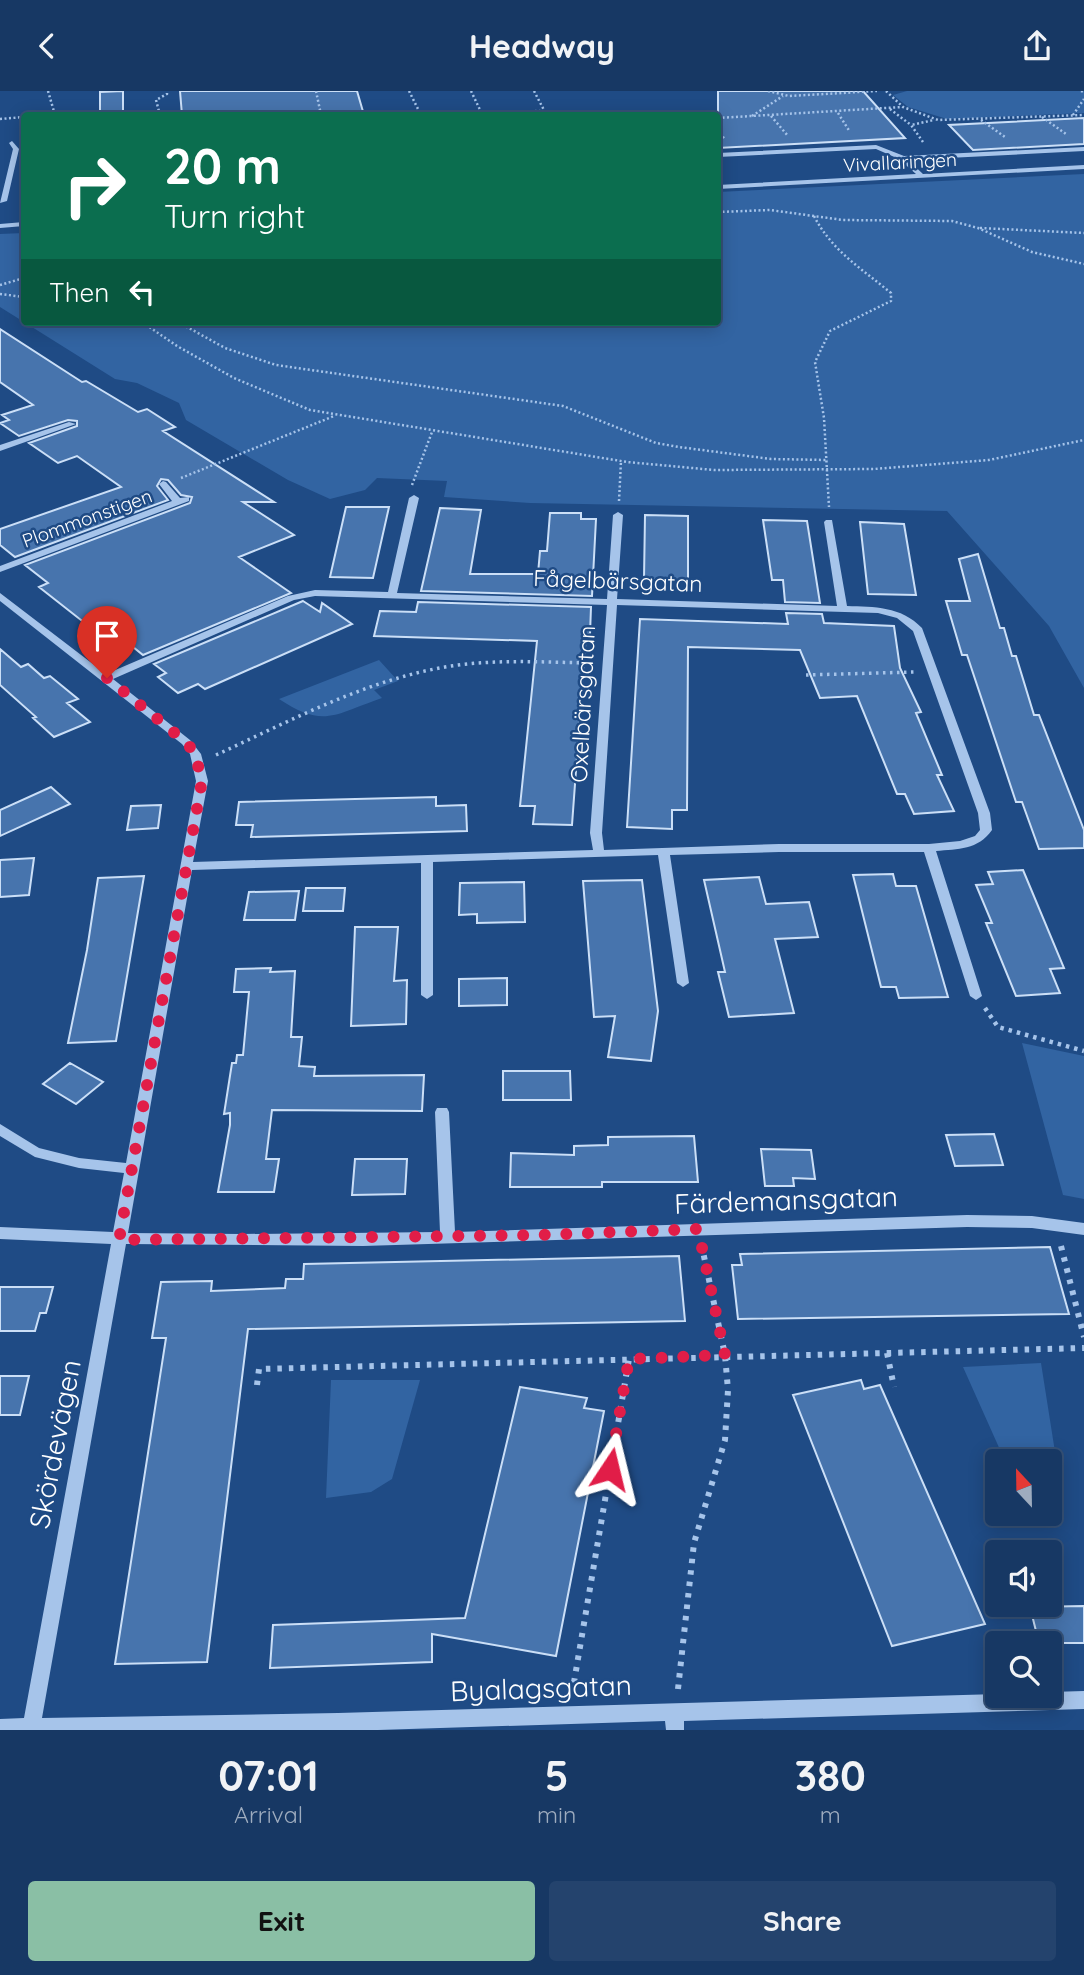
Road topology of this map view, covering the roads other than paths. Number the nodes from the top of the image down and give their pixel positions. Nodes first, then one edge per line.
1 (12, 143) dead end
2 (1084, 149) edge
3 (721, 155) edge
4 (905, 158) junction
5 (1084, 167) edge
6 (921, 176) junction
7 (721, 187) edge
8 (0, 201) edge
9 (21, 224) edge
10 (0, 226) edge
11 (72, 424) dead end
12 (0, 448) edge
13 (163, 484) road end
14 (414, 498) road end
15 (618, 515) road end
16 (830, 521) road end
17 (0, 569) edge
18 (392, 594) junction
19 (0, 596) edge
20 (610, 601) junction
21 (842, 609) junction
22 (107, 678) junction
23 (929, 848) junction
24 (664, 853) junction
25 (599, 854) junction
26 (427, 859) junction
27 (187, 866) junction
28 (683, 983) dead end
29 (427, 995) dead end
30 (976, 996) road end
31 (442, 1112) dead end
32 (0, 1129) edge
33 (132, 1169) junction
34 (1084, 1229) edge
35 (0, 1233) edge
36 (448, 1237) junction
37 (119, 1240) junction
38 (1084, 1700) edge
39 (674, 1721) edge
40 (0, 1728) edge
41 (31, 1728) edge

1 - 8 street
2 - 4 street
3 - 4 street
4 - 6 street
5 - 6 street, Vivallaringen
6 - 7 street, Vivallaringen
9 - 10 street
11 - 12 street
13 - 17 street, Plommonstigen
14 - 18 street
15 - 20 street, Oxelbärsgatan
16 - 21 street
18 - 20 street, Fågelbärsgatan
18 - 22 street, Fågelbärsgatan
19 - 22 street
20 - 21 street, Fågelbärsgatan
20 - 25 street, Oxelbärsgatan
21 - 23 street, Fågelbärsgatan
22 - 27 street, Skördevägen
23 - 24 street, Fågelbärsgatan
23 - 30 street
24 - 25 street, Fågelbärsgatan
24 - 28 street
25 - 26 street, Fågelbärsgatan
26 - 27 street, Fågelbärsgatan
26 - 29 street
27 - 33 street, Skördevägen
31 - 36 street
32 - 33 street
33 - 37 street, Skördevägen
34 - 36 street, Färdemansgatan
35 - 37 street, Färdemansgatan
36 - 37 street, Färdemansgatan
37 - 41 street, Skördevägen
38 - 39 street, Byalagsgatan
39 - 41 street, Byalagsgatan
40 - 41 street, Byalagsgatan

